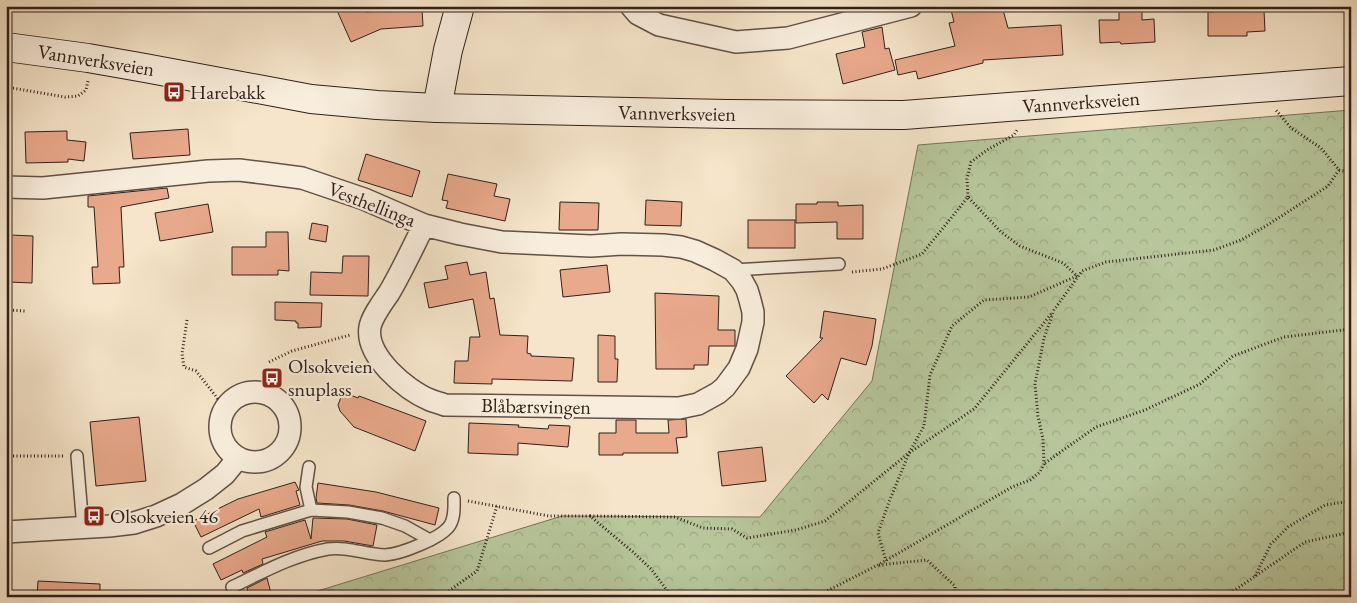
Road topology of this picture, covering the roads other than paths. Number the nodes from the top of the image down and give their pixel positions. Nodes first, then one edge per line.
1 (631, 6) edge
2 (911, 6) edge
3 (459, 7) edge
4 (6, 47) edge
5 (1351, 81) edge
6 (437, 108) junction
7 (6, 187) edge
8 (424, 224) junction
9 (839, 264) road end
10 (733, 270) junction
11 (77, 456) road end
12 (238, 458) junction
13 (309, 467) dead end
14 (454, 498) road end
15 (311, 510) junction
16 (83, 528) junction
17 (6, 532) edge
18 (430, 540) junction
19 (209, 548) dead end
20 (232, 587) dead end

1 - 2 street
3 - 6 main road
4 - 6 main road, Vannverksveien
5 - 6 main road, Vannverksveien
7 - 8 street, Vesthellinga
8 - 10 street, Vesthellinga
8 - 10 street, Blåbærsvingen
9 - 10 lane
11 - 16 lane
12 - 12 street
12 - 16 street
13 - 15 lane
14 - 18 lane
15 - 18 lane
15 - 19 lane
16 - 17 street
18 - 20 lane

